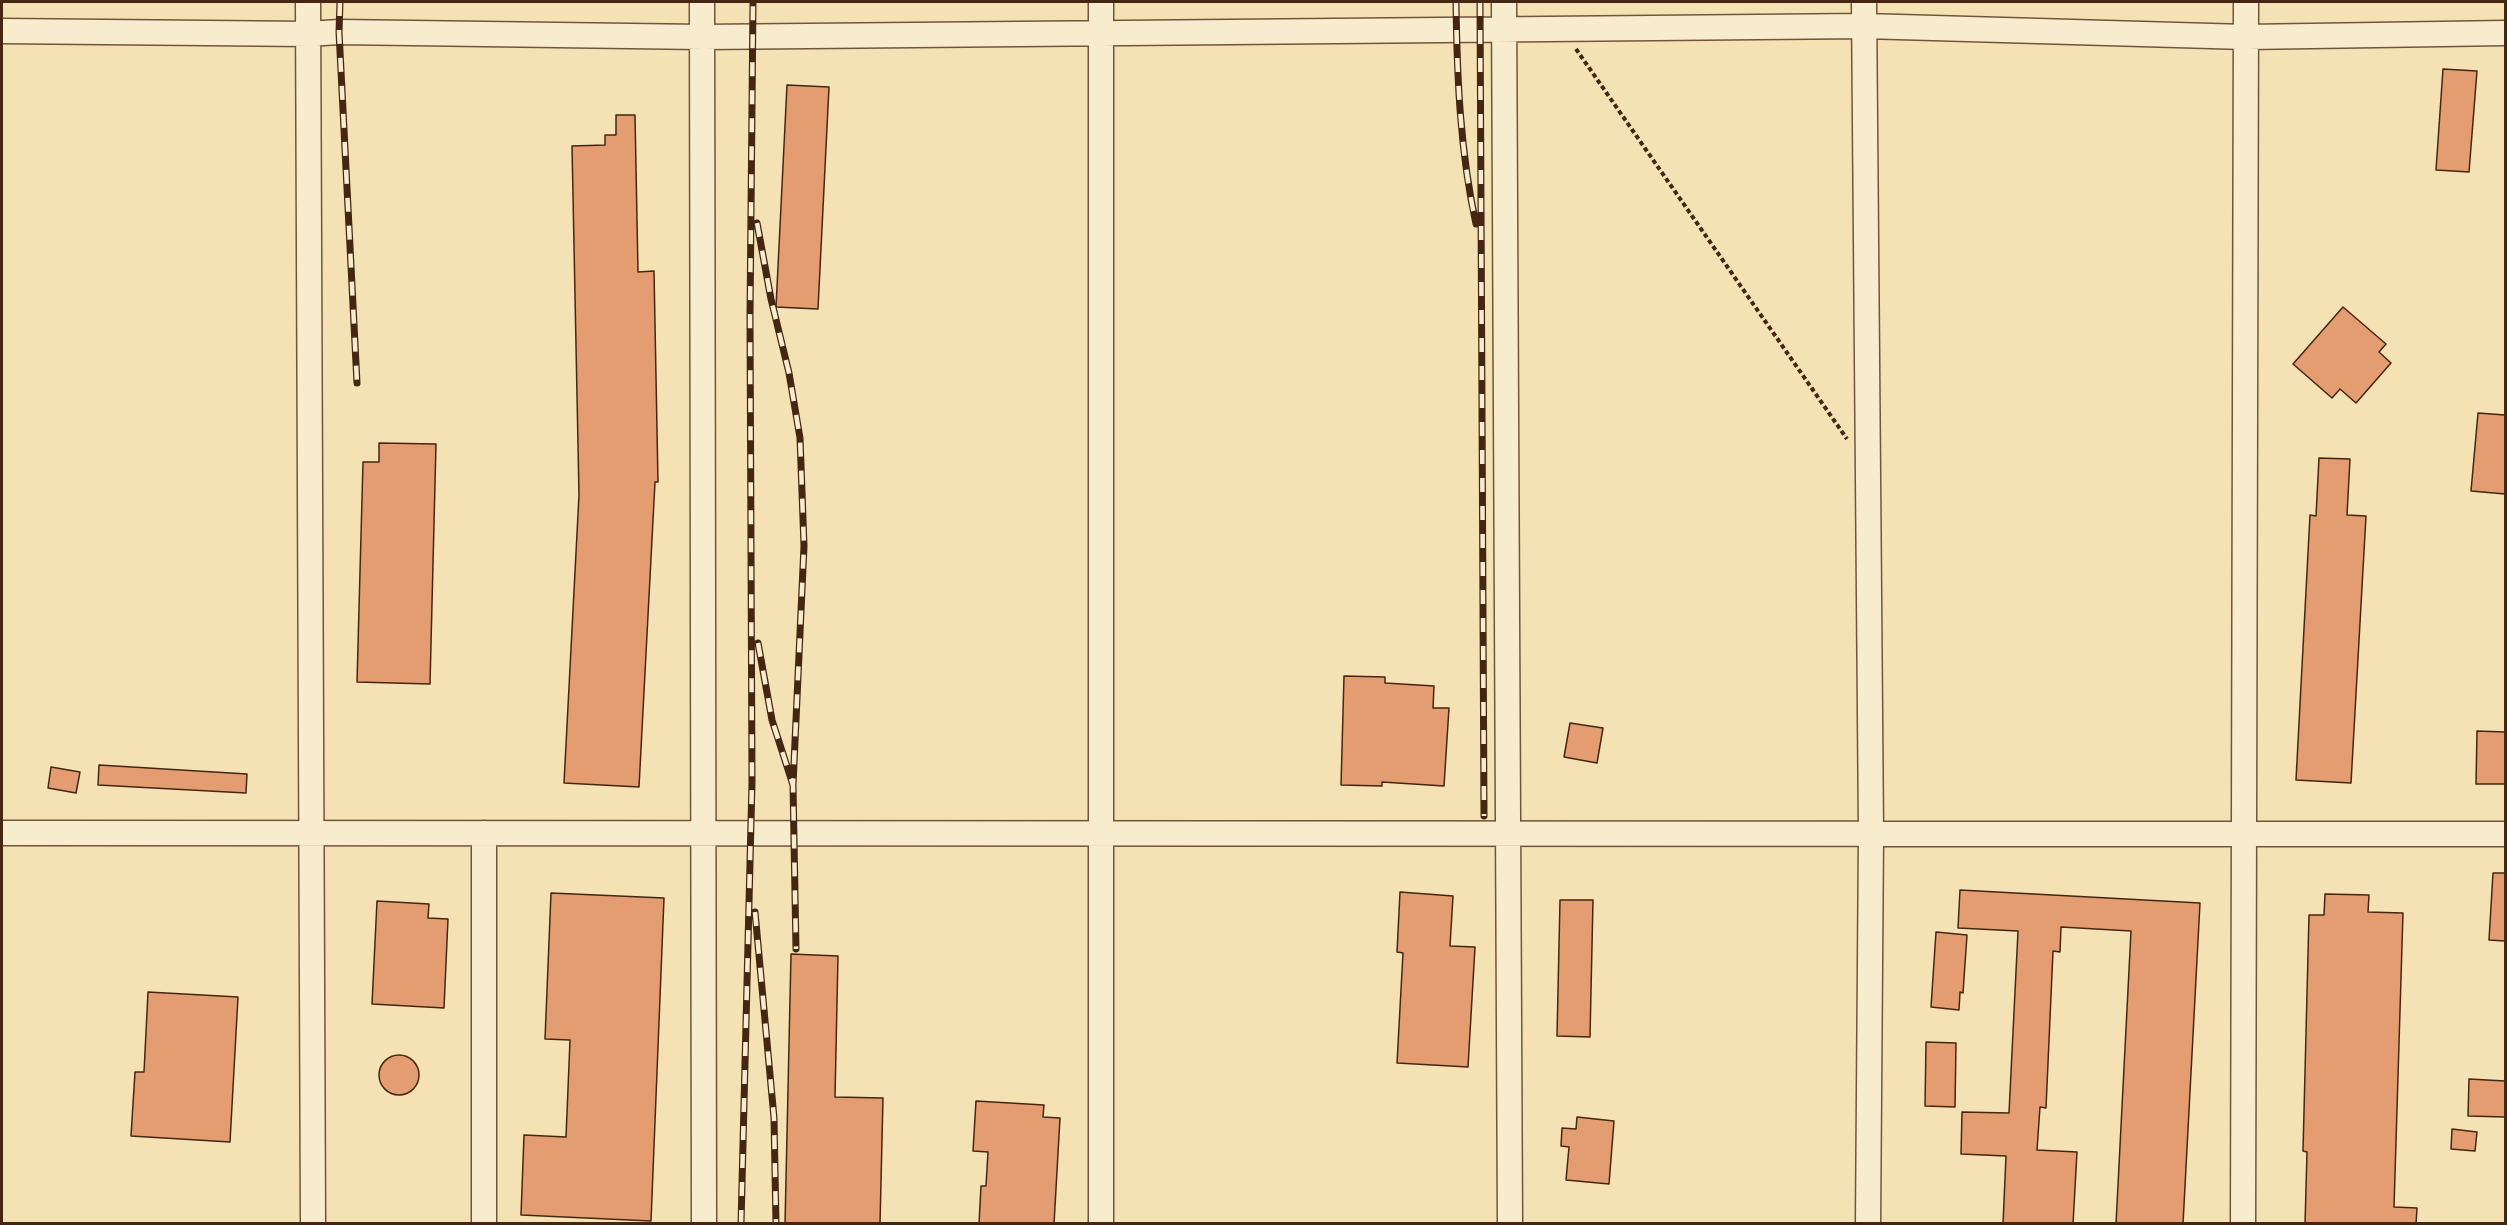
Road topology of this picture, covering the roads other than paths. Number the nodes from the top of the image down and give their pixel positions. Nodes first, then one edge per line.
1 (308, 2) edge
2 (702, 2) edge
3 (1101, 2) edge
4 (1504, 2) edge
5 (1864, 2) edge
6 (2246, 2) edge
7 (1864, 26) junction
8 (1504, 29) junction
9 (2, 31) edge
10 (1101, 32) junction
11 (2505, 33) edge
12 (308, 34) junction
13 (702, 37) junction
14 (2246, 37) junction
15 (2, 833) edge
16 (311, 833) junction
17 (484, 833) junction
18 (703, 833) junction
19 (1101, 833) junction
20 (1509, 833) junction
21 (1871, 833) junction
22 (2245, 834) junction
23 (2505, 834) edge
24 (313, 1224) edge
25 (484, 1224) edge
26 (704, 1224) edge
27 (1101, 1224) edge
28 (1510, 1224) edge
29 (1868, 1224) edge
30 (2243, 1224) edge

1 - 12 street
2 - 13 street
3 - 10 street
4 - 8 street
5 - 7 street
6 - 14 street
7 - 8 street
7 - 14 street
7 - 21 street
8 - 10 street
8 - 20 street
9 - 12 street
10 - 13 street
10 - 19 street
11 - 14 street
12 - 13 street
12 - 16 street
13 - 18 street
14 - 22 street
15 - 16 street
16 - 17 street
16 - 24 street
17 - 18 street
17 - 25 street
18 - 19 street
18 - 26 street
19 - 20 street
19 - 27 street
20 - 21 street
20 - 28 street
21 - 22 street
21 - 29 street
22 - 23 street
22 - 30 street

